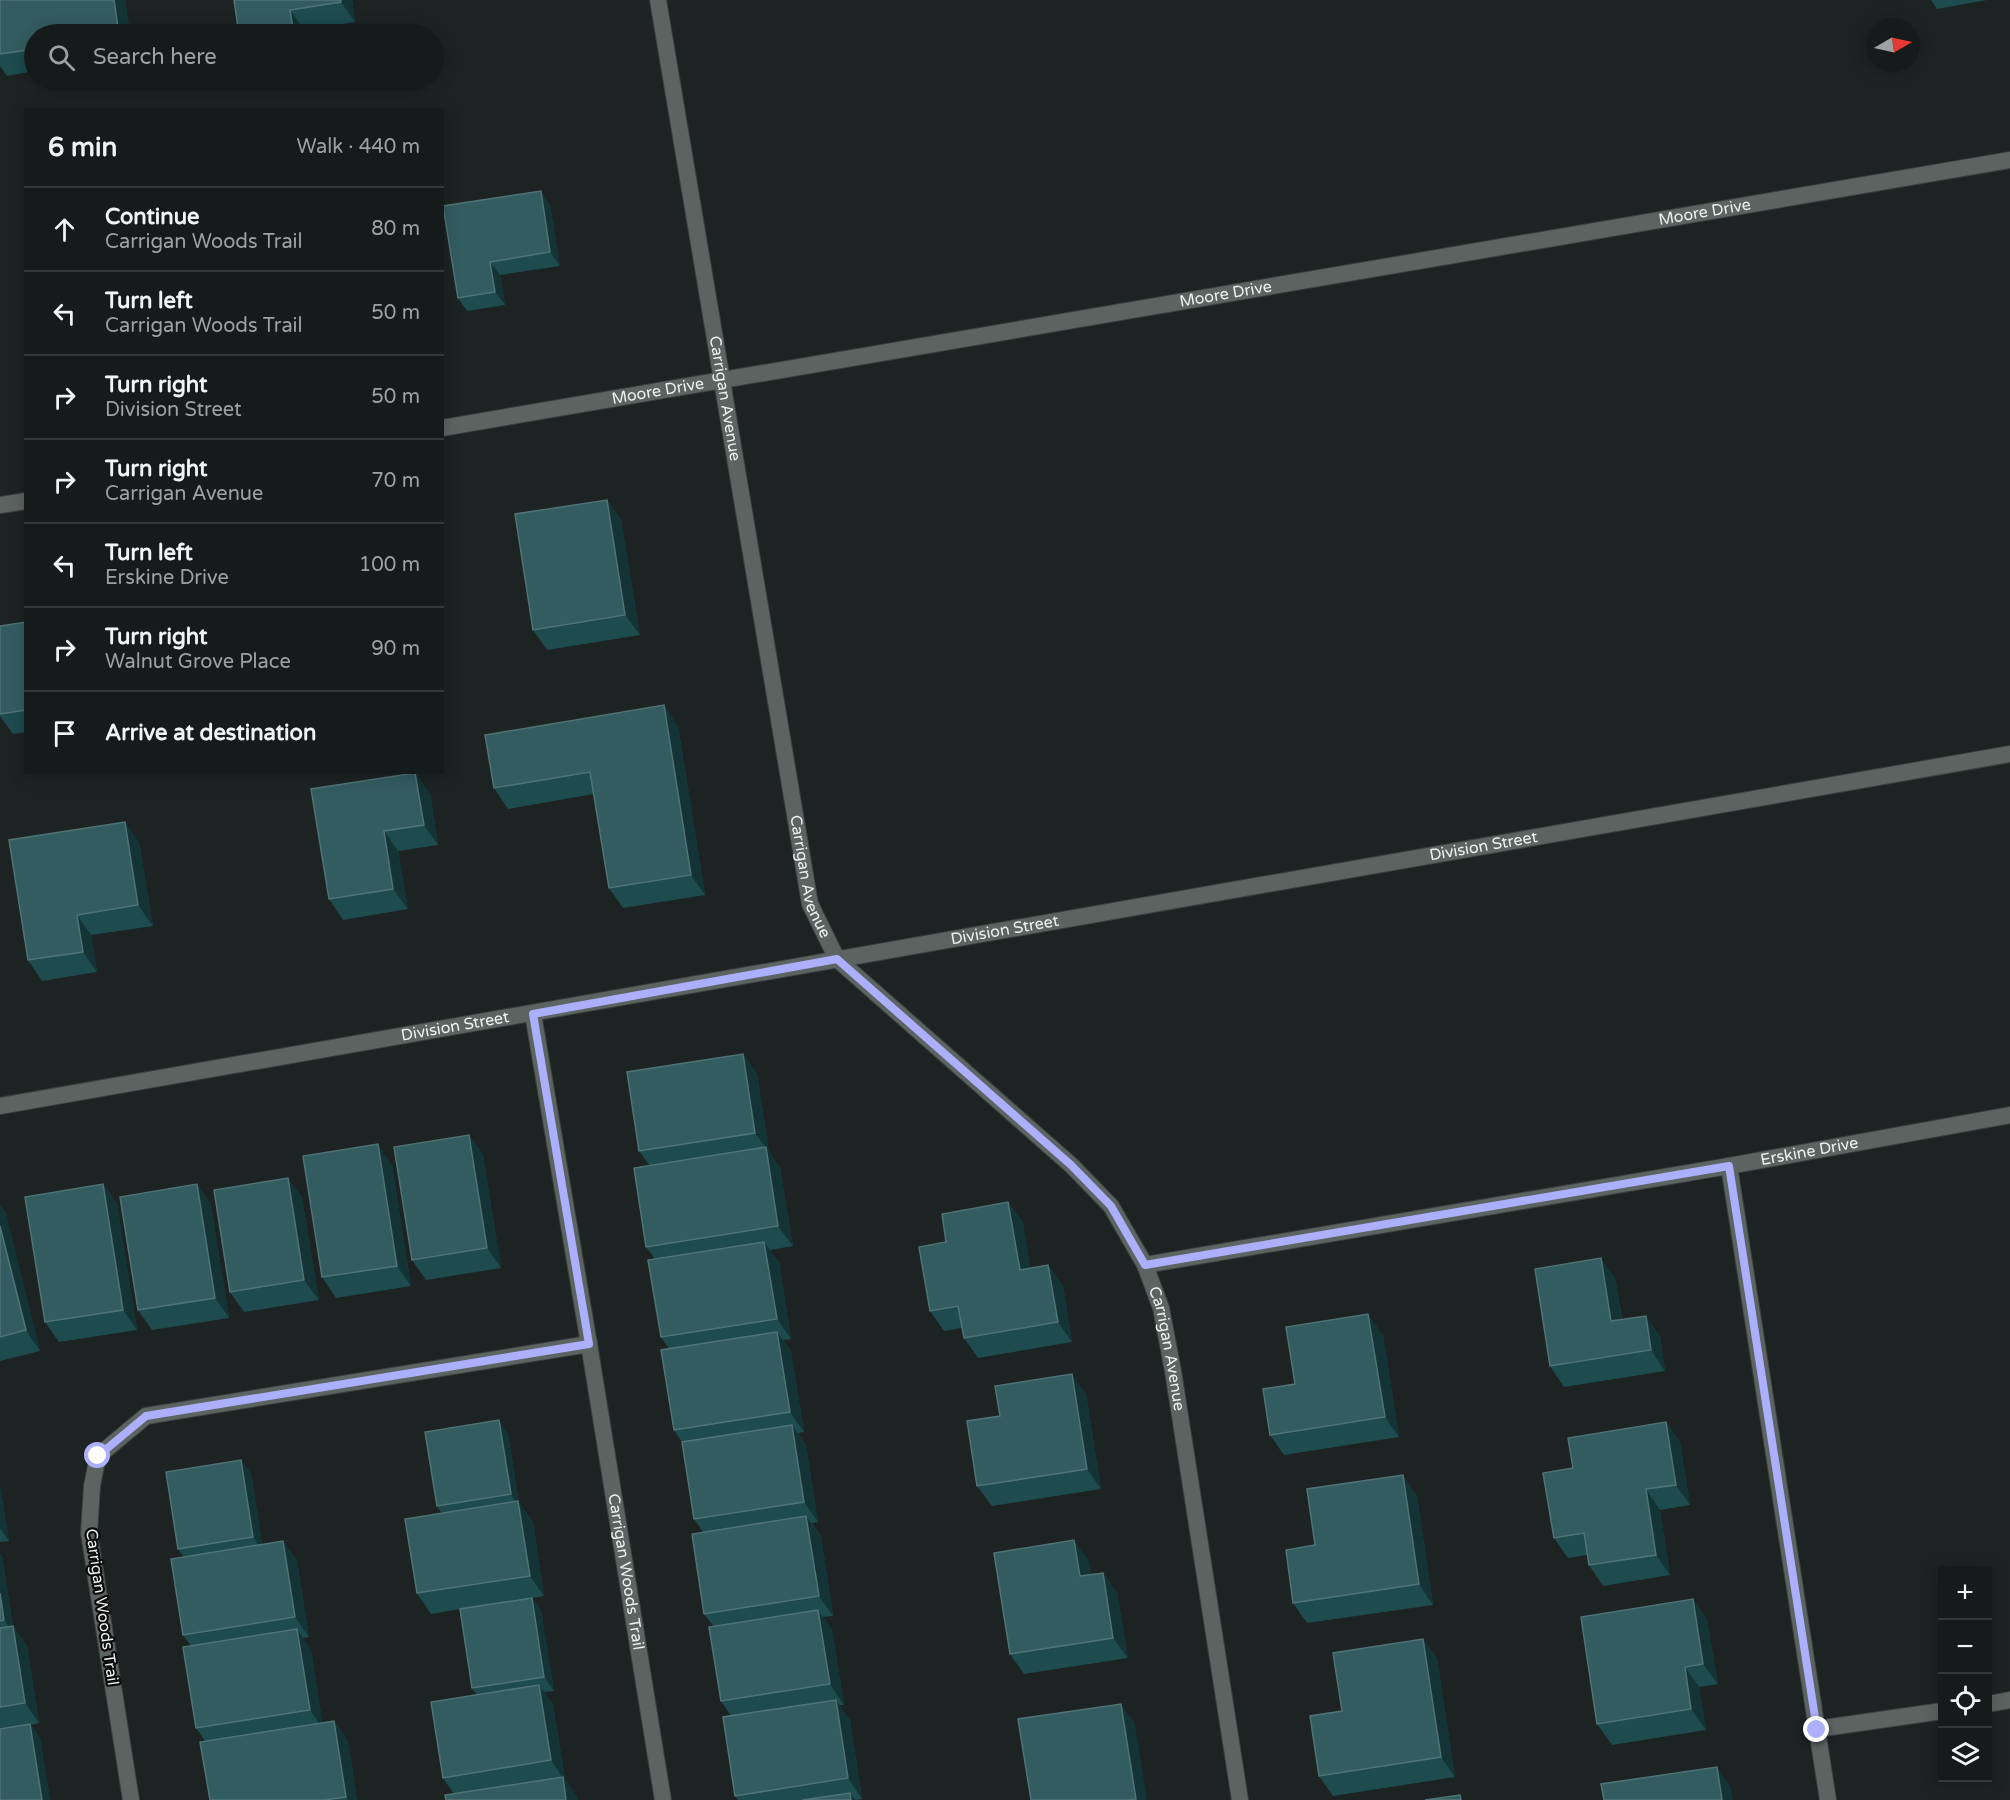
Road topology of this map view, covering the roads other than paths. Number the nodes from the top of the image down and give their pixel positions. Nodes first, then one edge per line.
1 (658, 0) edge
2 (2010, 160) edge
3 (722, 379) junction
4 (444, 428) edge
5 (24, 501) edge
6 (0, 505) edge
7 (2010, 754) edge
8 (837, 959) junction
9 (533, 1014) junction
10 (0, 1106) edge
11 (2010, 1115) edge
12 (1729, 1166) junction
13 (1145, 1265) junction
14 (589, 1344) junction
15 (2010, 1700) edge
16 (1992, 1703) edge
17 (1938, 1712) edge
18 (1817, 1730) junction
19 (131, 1800) edge
20 (663, 1800) edge
21 (1240, 1800) edge
22 (1828, 1800) edge

1 - 3 street, Carrigan Avenue
2 - 3 street, Moore Drive
3 - 4 street, Moore Drive
3 - 8 street, Carrigan Avenue
5 - 6 street
7 - 8 street, Division Street
8 - 9 street, Division Street
8 - 13 street, Carrigan Avenue
9 - 10 street, Division Street
9 - 14 street, Carrigan Woods Trail
11 - 12 street, Erskine Drive
12 - 13 street, Erskine Drive
12 - 18 street
13 - 21 street, Carrigan Avenue
14 - 19 street, Carrigan Woods Trail
14 - 20 street, Carrigan Woods Trail
15 - 16 street
17 - 18 street
18 - 22 street

